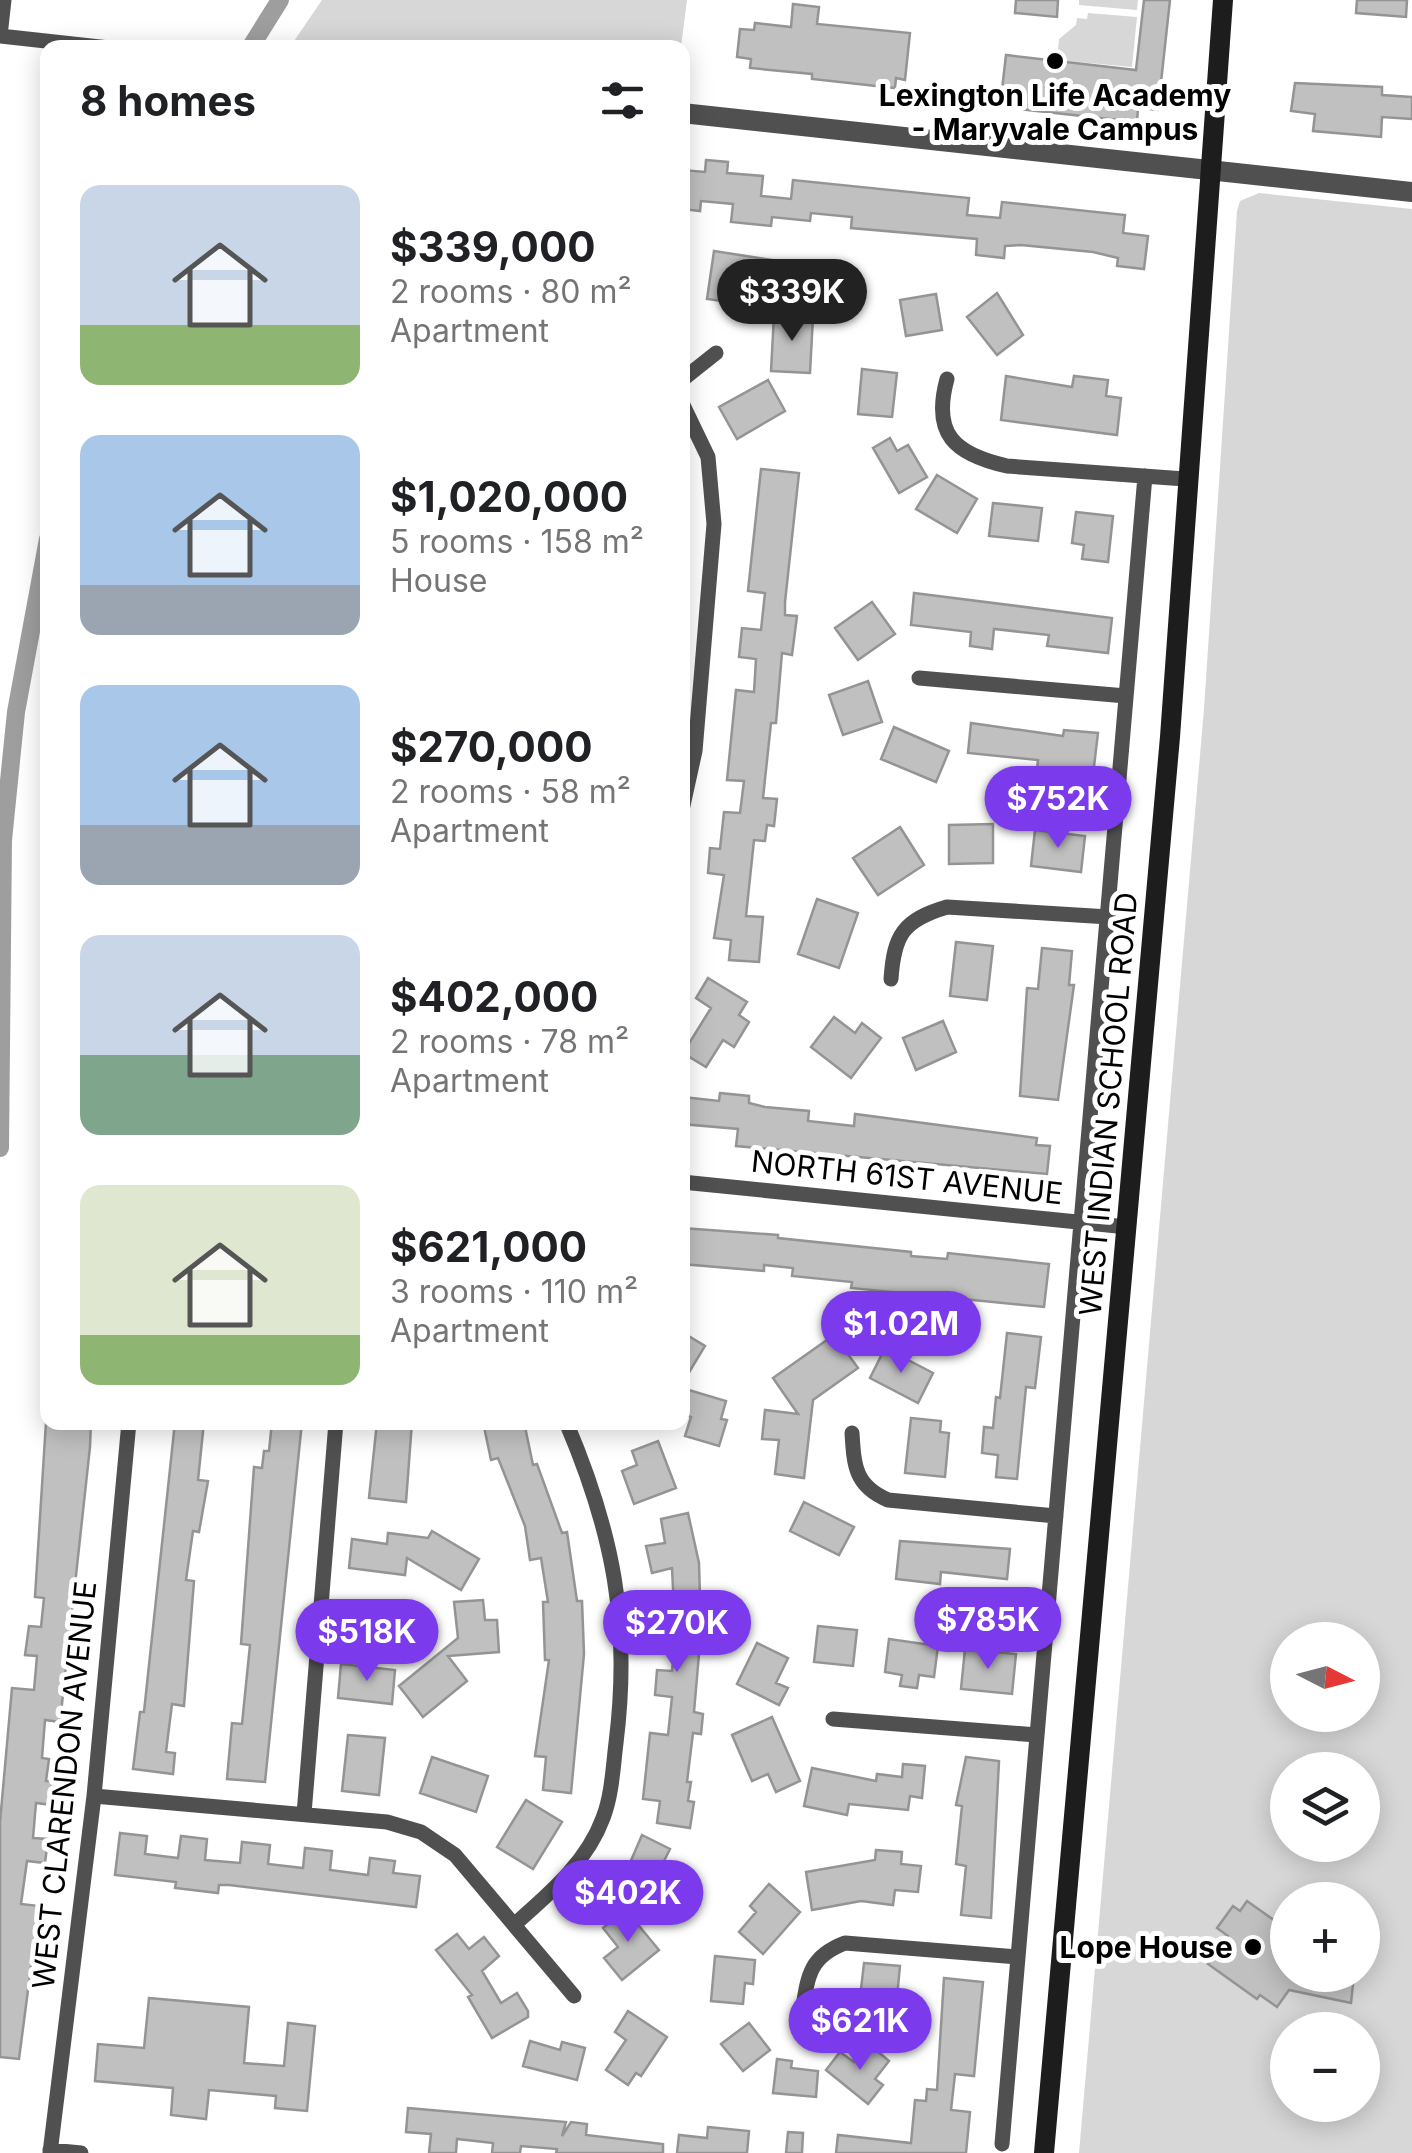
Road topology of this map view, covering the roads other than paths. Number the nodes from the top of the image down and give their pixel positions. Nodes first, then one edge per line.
1 (4, 0) edge
2 (1223, 0) edge
3 (0, 36) edge
4 (40, 40) edge
5 (690, 114) edge
6 (1209, 169) junction
7 (1412, 192) edge
8 (716, 352) dead end
9 (690, 373) edge
10 (948, 379) dead end
11 (690, 419) edge
12 (1145, 476) junction
13 (1186, 479) junction
14 (919, 678) dead end
15 (1126, 696) junction
16 (690, 774) edge
17 (1110, 918) junction
18 (892, 980) dead end
19 (690, 1183) edge
20 (1081, 1222) junction
21 (1127, 1228) junction
22 (128, 1430) edge
23 (335, 1430) edge
24 (569, 1430) edge
25 (852, 1433) dead end
26 (1056, 1516) junction
27 (322, 1615) junction
28 (401, 1621) dead end
29 (833, 1719) dead end
30 (1037, 1735) junction
31 (94, 1796) junction
32 (304, 1814) junction
33 (516, 1923) junction
34 (1018, 1957) junction
35 (574, 1996) dead end
36 (804, 2007) dead end
37 (1002, 2144) dead end
38 (50, 2152) edge
39 (81, 2153) edge
40 (1044, 2153) edge

1 - 3 street
2 - 6 main road, WEST INDIAN SCHOOL ROAD
3 - 4 street
5 - 6 street
6 - 7 street
6 - 13 main road, WEST INDIAN SCHOOL ROAD
8 - 9 street
10 - 12 street
11 - 16 street
12 - 13 street
12 - 15 street, WEST INDIAN SCHOOL ROAD
13 - 21 main road, WEST INDIAN SCHOOL ROAD
14 - 15 street
15 - 17 street, WEST INDIAN SCHOOL ROAD
17 - 18 street
17 - 20 street, WEST INDIAN SCHOOL ROAD
19 - 20 street, NORTH 61ST AVENUE
20 - 21 street, NORTH 61ST AVENUE
20 - 26 street, WEST INDIAN SCHOOL ROAD
21 - 40 main road, WEST INDIAN SCHOOL ROAD
22 - 31 street, WEST CLARENDON AVENUE
23 - 27 street
24 - 33 street
25 - 26 street
26 - 30 street, WEST INDIAN SCHOOL ROAD
27 - 28 street
27 - 32 street
29 - 30 street
30 - 34 street, WEST INDIAN SCHOOL ROAD
31 - 32 street
31 - 38 street, WEST CLARENDON AVENUE
32 - 33 street
33 - 35 street
34 - 36 street
34 - 37 street, WEST INDIAN SCHOOL ROAD
38 - 39 street

